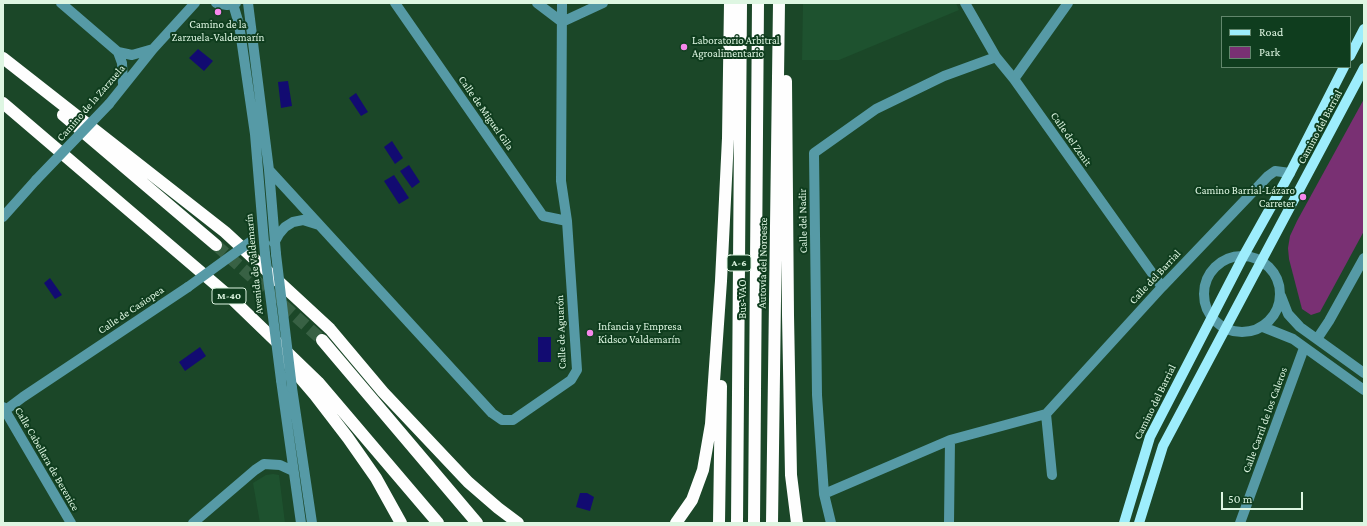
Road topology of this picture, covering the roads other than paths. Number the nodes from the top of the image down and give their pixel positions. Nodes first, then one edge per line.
1 (61, 3) edge
2 (195, 3) edge
3 (216, 3) edge
4 (234, 3) edge
5 (248, 3) edge
6 (395, 3) edge
7 (537, 3) edge
8 (562, 3) edge
9 (603, 3) edge
10 (730, 3) edge
11 (741, 3) edge
12 (758, 3) edge
13 (965, 3) edge
14 (1068, 3) edge
15 (779, 4) edge
16 (562, 22) junction
17 (1364, 29) edge
18 (153, 49) junction
19 (118, 52) junction
20 (1351, 54) edge
21 (996, 57) junction
22 (3, 58) edge
23 (3, 64) edge
24 (1343, 68) edge
25 (1364, 68) edge
26 (1014, 79) junction
27 (123, 85) junction
28 (3, 103) edge
29 (269, 170) junction
30 (1290, 173) junction
31 (300, 204) junction
32 (3, 217) edge
33 (298, 221) junction
34 (568, 221) junction
35 (319, 225) junction
36 (273, 230) junction
37 (262, 235) junction
38 (274, 243) junction
39 (216, 245) tunnel mouth
40 (1244, 255) junction
41 (1364, 258) edge
42 (1262, 261) junction
43 (721, 281) junction
44 (1162, 287) junction
45 (229, 296) junction
46 (1281, 296) junction
47 (1212, 319) junction
48 (1263, 327) junction
49 (1226, 330) junction
50 (1317, 339) junction
51 (322, 340) tunnel mouth
52 (1304, 348) junction
53 (1364, 373) edge
54 (1364, 390) edge
55 (4, 410) edge
56 (1046, 414) junction
57 (950, 440) junction
58 (293, 471) junction
59 (1052, 475) dead end
60 (824, 494) junction
61 (71, 523) edge
62 (193, 523) edge
63 (301, 523) edge
64 (312, 523) edge
65 (401, 523) edge
66 (438, 523) edge
67 (477, 523) edge
68 (518, 523) edge
69 (676, 523) edge
70 (719, 523) edge
71 (737, 523) edge
72 (754, 523) edge
73 (772, 523) edge
74 (797, 523) edge
75 (831, 523) edge
76 (949, 523) edge
77 (1124, 523) edge
78 (1139, 523) edge
79 (1240, 523) edge

1 - 19 street
2 - 18 street, Camino de la Zarzuela
3 - 4 street
4 - 37 street, Avenida de Valdemarín
5 - 29 street, Avenida de Valdemarín
6 - 34 street, Calle de Miguel Gila
7 - 16 street
8 - 16 street, Calle de Aguarón
9 - 16 street
10 - 43 highway
11 - 71 highway, A-6
12 - 72 highway, Bus-VAO
13 - 21 street, Calle del Zenit
14 - 26 street
15 - 73 highway, Autovía del Noroeste
15 - 74 highway
16 - 34 street, Calle de Aguarón
17 - 20 main road
18 - 19 street
18 - 27 street, Camino de la Zarzuela
19 - 27 street
21 - 26 street, Calle del Zenit
21 - 60 street, Calle del Nadir
22 - 68 highway
23 - 39 highway
24 - 30 main road, Camino del Barrial
25 - 42 main road, Camino del Barrial
26 - 44 street, Calle del Zenit
27 - 32 street, Camino de la Zarzuela, bridge
28 - 45 highway, M-40
29 - 31 street, Calle de Aguarón
29 - 36 street, Avenida de Valdemarín
30 - 40 main road, Camino del Barrial
30 - 44 street, Calle del Barrial
31 - 33 street
31 - 35 street, Calle de Aguarón
33 - 35 street
33 - 38 street
34 - 35 street, Calle de Aguarón
36 - 37 street, Calle de Casiopea
36 - 38 street, Avenida de Valdemarín
37 - 55 street, Calle de Casiopea, bridge
37 - 58 street, Avenida de Valdemarín, bridge
38 - 64 street, Avenida de Valdemarín, bridge
40 - 42 street
40 - 47 main road, Camino del Barrial
40 - 47 street
41 - 50 street
42 - 46 street
42 - 49 main road, Camino del Barrial
43 - 69 highway
43 - 70 highway
44 - 56 street, Calle del Barrial
45 - 65 highway
45 - 66 highway, M-40
46 - 48 street
46 - 50 street
47 - 49 street
47 - 77 main road, Camino del Barrial
48 - 49 street
48 - 52 street
49 - 78 main road, Camino del Barrial
50 - 53 street
51 - 67 highway
52 - 54 street
52 - 79 street, Calle Carril de los Caleros
55 - 61 street, Calle Cabellera de Berenice
56 - 57 street
56 - 59 street
57 - 60 street
57 - 76 street
58 - 62 street
58 - 63 street, Avenida de Valdemarín
60 - 75 street, Calle del Nadir

